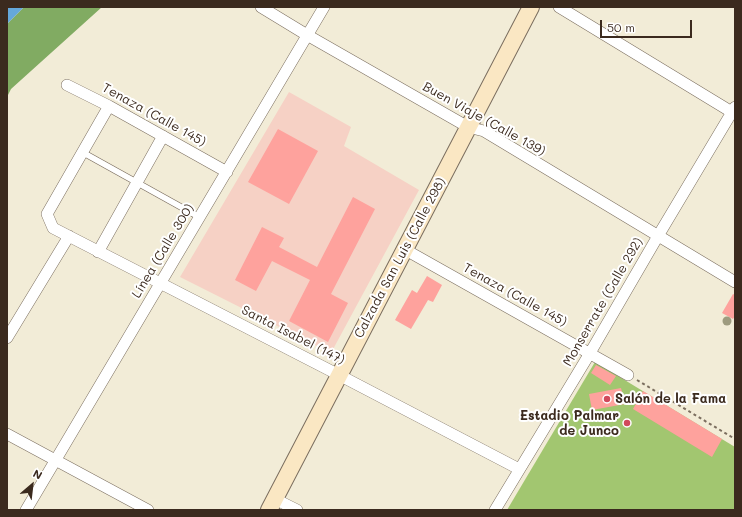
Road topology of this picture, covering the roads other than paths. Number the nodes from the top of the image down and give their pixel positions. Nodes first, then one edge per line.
1 (261, 7) edge
2 (324, 7) edge
3 (531, 7) edge
4 (559, 7) edge
5 (307, 35) junction
6 (67, 85) dead end
7 (109, 106) junction
8 (734, 111) edge
9 (468, 127) junction
10 (162, 136) junction
11 (82, 152) junction
12 (226, 172) junction
13 (137, 182) junction
14 (199, 217) junction
15 (69, 236) junction
16 (658, 236) junction
17 (404, 249) junction
18 (98, 252) junction
19 (735, 282) edge
20 (160, 283) junction
21 (7, 338) edge
22 (590, 353) junction
23 (339, 375) junction
24 (628, 375) road end
25 (7, 434) edge
26 (55, 460) junction
27 (519, 469) junction
28 (272, 504) edge
29 (26, 510) edge
30 (148, 510) edge
31 (298, 510) edge
32 (495, 510) edge

1 - 5 street, Buen Viaje (Calle 139)
2 - 5 street, Línea (Calle 300)
3 - 9 main road, Calzada San Luis (Calle 298)
4 - 8 street
5 - 9 street, Buen Viaje (Calle 139)
5 - 12 street, Línea (Calle 300)
6 - 7 street, Tenaza (Calle 145)
7 - 10 street, Tenaza (Calle 145)
7 - 11 street
8 - 16 street, Monserrate (Calle 292)
9 - 16 street, Buen Viaje (Calle 139)
9 - 17 main road, Calzada San Luis (Calle 298)
10 - 12 street, Tenaza (Calle 145)
10 - 13 street
11 - 13 lane
11 - 15 street, Santa Isabel (147)
12 - 14 street, Línea (Calle 300)
13 - 14 lane
13 - 18 street
14 - 20 street, Línea (Calle 300)
15 - 18 street, Santa Isabel (147)
15 - 21 street
16 - 19 street, Buen Viaje (Calle 139)
16 - 22 street, Monserrate (Calle 292)
17 - 22 street, Tenaza (Calle 145)
17 - 23 main road, Calzada San Luis (Calle 298)
18 - 20 street, Santa Isabel (147)
20 - 23 street, Santa Isabel (147)
20 - 26 street, Línea (Calle 300)
22 - 24 street, Tenaza (Calle 145)
22 - 27 street, Monserrate (Calle 292)
23 - 27 street, Santa Isabel (147)
23 - 28 main road, Calzada San Luis (Calle 298)
25 - 26 street
26 - 29 street, Línea (Calle 300)
26 - 30 street
27 - 32 street, Monserrate (Calle 292)
28 - 31 street

